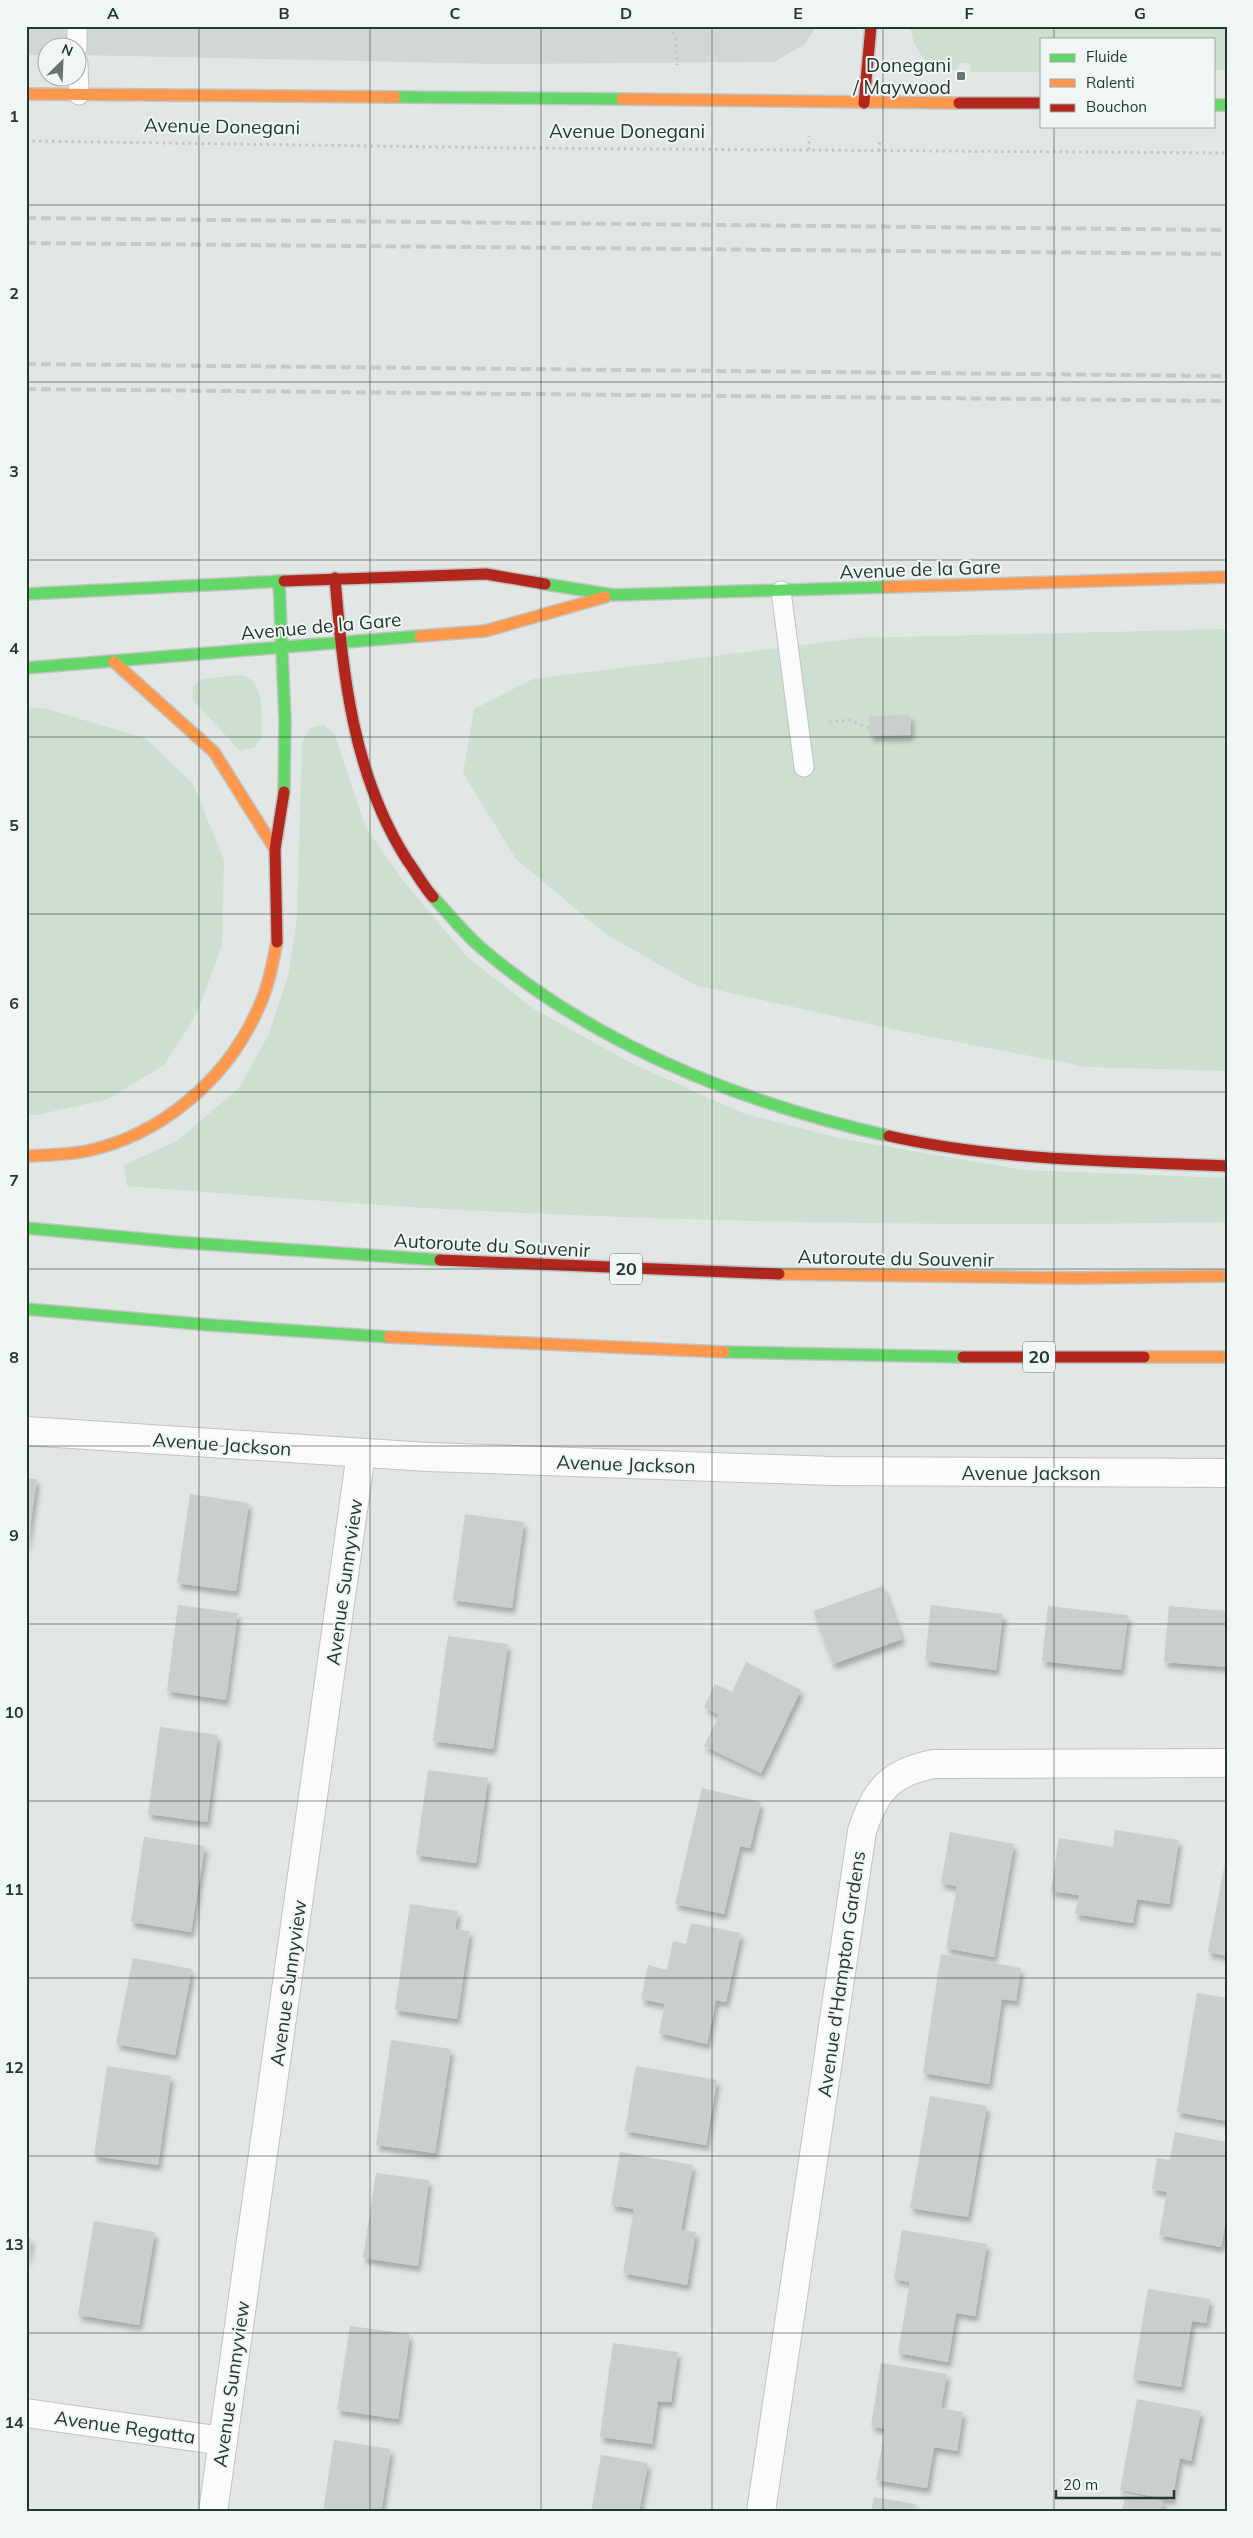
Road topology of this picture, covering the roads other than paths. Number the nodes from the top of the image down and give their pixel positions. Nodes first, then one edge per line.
1 (871, 26) edge
2 (79, 88) edge
3 (26, 94) edge
4 (79, 95) junction
5 (864, 103) junction
6 (1040, 103) edge
7 (1227, 577) edge
8 (335, 578) junction
9 (279, 581) junction
10 (781, 591) junction
11 (26, 594) edge
12 (614, 595) junction
13 (340, 642) junction
14 (283, 647) junction
15 (114, 662) junction
16 (26, 668) edge
17 (804, 767) dead end
18 (275, 849) junction
19 (26, 1156) edge
20 (1227, 1166) edge
21 (26, 1228) edge
22 (1227, 1276) edge
23 (26, 1309) edge
24 (1227, 1357) edge
25 (26, 1431) edge
26 (361, 1453) junction
27 (1227, 1472) edge
28 (1227, 1763) edge
29 (26, 2413) edge
30 (224, 2441) junction
31 (213, 2512) edge
32 (761, 2512) edge

1 - 5 main road
2 - 4 lane
3 - 4 main road, Avenue Donegani
4 - 5 main road, Avenue Donegani
5 - 6 main road, Avenue Donegani
7 - 10 main road, Avenue de la Gare
8 - 9 main road, Avenue de la Gare
8 - 12 main road, Avenue de la Gare
8 - 13 main road
9 - 11 main road, Avenue de la Gare
9 - 14 main road
10 - 12 main road, Avenue de la Gare
10 - 17 lane
12 - 13 main road, Avenue de la Gare
13 - 14 main road, Avenue de la Gare
13 - 20 main road
14 - 15 main road, Avenue de la Gare
14 - 18 main road
15 - 16 main road, Avenue de la Gare
15 - 18 main road
18 - 19 main road
21 - 22 main road, Autoroute du Souvenir / 20
23 - 24 main road, 20
25 - 26 street, Avenue Jackson
26 - 27 street, Avenue Jackson
26 - 30 street, Avenue Sunnyview
28 - 32 street, Avenue d'Hampton Gardens
29 - 30 street, Avenue Regatta
30 - 31 street, Avenue Sunnyview

